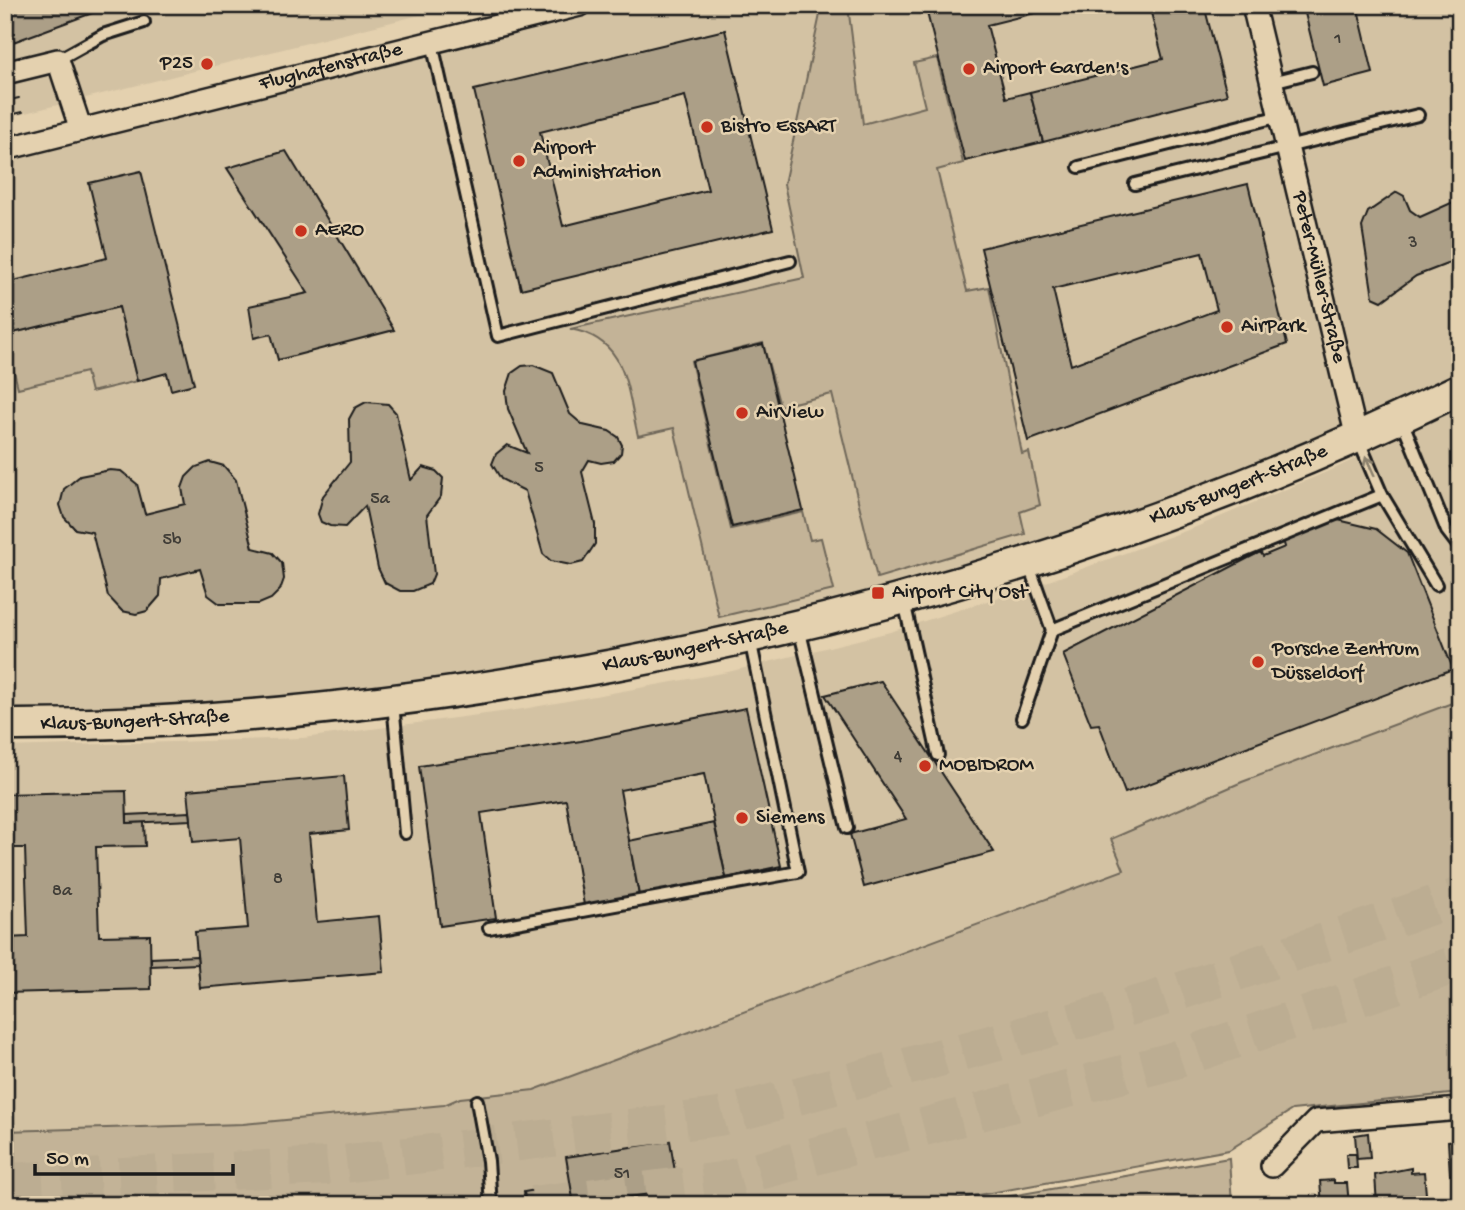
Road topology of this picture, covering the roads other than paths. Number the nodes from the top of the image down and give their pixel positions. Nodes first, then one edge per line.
1 (580, 5) edge
2 (1253, 5) edge
3 (144, 22) dead end
4 (432, 43) junction
5 (58, 60) junction
6 (1312, 72) dead end
7 (5, 74) edge
8 (1272, 82) junction
9 (1418, 115) dead end
10 (1280, 116) junction
11 (81, 130) junction
12 (1288, 146) junction
13 (5, 149) edge
14 (1079, 167) dead end
15 (1135, 184) dead end
16 (790, 261) dead end
17 (1460, 389) edge
18 (1401, 418) junction
19 (1357, 438) junction
20 (1382, 495) junction
21 (1460, 548) edge
22 (1028, 563) junction
23 (1436, 585) dead end
24 (904, 601) junction
25 (799, 628) junction
26 (1052, 630) junction
27 (750, 639) junction
28 (393, 701) junction
29 (1022, 718) dead end
30 (5, 724) edge
31 (938, 755) dead end
32 (847, 828) dead end
33 (405, 832) dead end
34 (489, 928) dead end
35 (477, 1101) dead end
36 (1460, 1109) edge
37 (1272, 1166) dead end
38 (491, 1205) edge

1 - 4 street, Flughafenstraße
2 - 8 street, Peter-Müller-Straße
3 - 5 lane
4 - 11 street, Flughafenstraße
4 - 16 lane
5 - 7 street
5 - 11 street
6 - 8 lane
8 - 10 street, Peter-Müller-Straße
9 - 12 lane
10 - 12 street, Peter-Müller-Straße
10 - 14 lane
11 - 13 street, Flughafenstraße
12 - 15 lane
12 - 19 street, Peter-Müller-Straße
17 - 18 street
18 - 19 street
18 - 21 lane
20 -> 19 lane
19 - 22 street, Klaus-Bungert-Straße
20 - 23 lane
20 - 26 lane
22 - 24 street, Klaus-Bungert-Straße
22 - 26 lane
24 - 25 street, Klaus-Bungert-Straße
24 - 31 lane
25 - 27 street, Klaus-Bungert-Straße
25 - 32 lane
26 - 29 lane
27 - 28 street, Klaus-Bungert-Straße
27 - 34 lane
28 - 30 street, Klaus-Bungert-Straße
28 - 33 lane
35 - 38 lane
36 - 37 street

